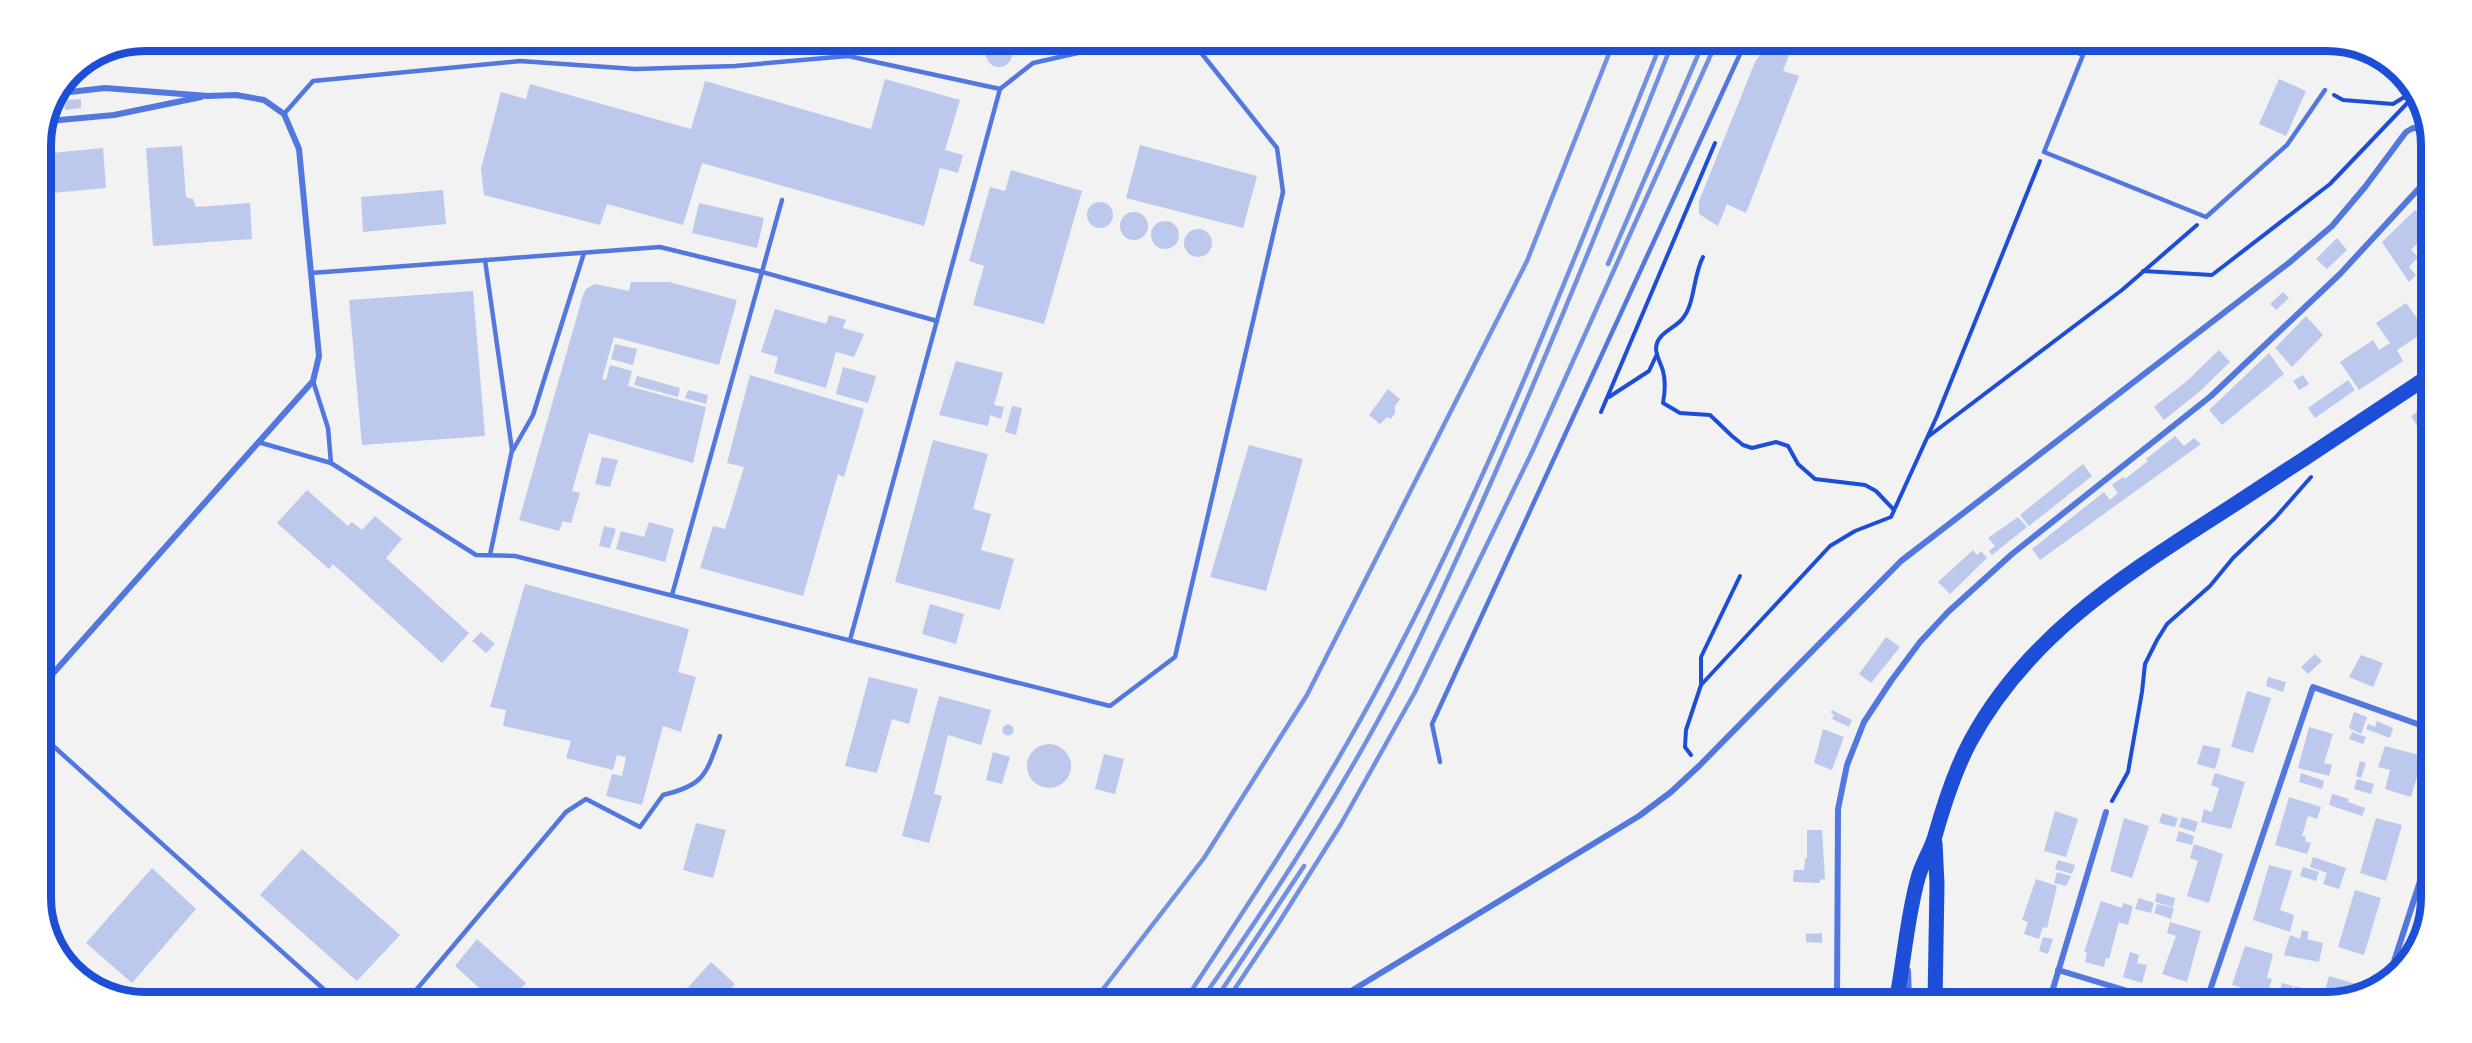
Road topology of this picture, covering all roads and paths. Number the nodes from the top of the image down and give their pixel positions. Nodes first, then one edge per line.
1 (1084, 51) edge
2 (1200, 51) edge
3 (1741, 51) edge
4 (2074, 51) edge
5 (1000, 89) junction
6 (2325, 90) joint
7 (67, 92) edge
8 (208, 96) junction
9 (2407, 97) edge
10 (2408, 99) edge
11 (284, 114) junction
12 (54, 121) edge
13 (2419, 128) edge
14 (1717, 138) dead end
15 (2044, 152) junction
16 (2421, 186) edge
17 (782, 200) dead end
18 (2206, 217) junction
19 (584, 253) junction
20 (1702, 257) dead end
21 (485, 260) junction
22 (2143, 271) junction
23 (762, 272) junction
24 (311, 273) junction
25 (937, 321) junction
26 (1657, 353) junction
27 (313, 381) junction
28 (2421, 381) edge
29 (1606, 399) junction
30 (1601, 412) dead end
31 (1928, 437) junction
32 (258, 442) junction
33 (2323, 446) junction
34 (512, 450) junction
35 (330, 463) junction
36 (1894, 510) junction
37 (490, 555) junction
38 (1740, 576) dead end
39 (672, 595) junction
40 (850, 640) junction
41 (51, 676) edge
42 (1701, 685) junction
43 (2421, 725) edge
44 (720, 736) dead end
45 (51, 744) edge
46 (1440, 762) dead end
47 (1699, 766) junction
48 (2106, 812) joint
49 (1935, 837) junction
50 (2421, 879) edge
51 (2416, 895) junction
52 (2421, 896) edge
53 (1906, 950) junction
54 (2393, 965) edge
55 (2058, 970) junction
56 (327, 992) edge
57 (414, 992) edge
58 (1349, 992) edge
59 (1837, 992) edge
60 (1898, 992) edge
61 (1907, 992) edge
62 (1935, 992) edge
63 (2052, 992) edge
64 (2131, 992) edge
65 (2209, 992) edge

1 - 5 lane
2 - 40 lane
3 - 46 lane
4 - 15 lane
5 - 11 lane
5 - 25 lane
6 - 9 path
6 - 18 lane
7 - 8 street
8 - 11 street
8 - 12 street
10 - 22 path
11 - 24 street
13 - 47 street
14 - 29 path
15 - 18 lane
15 - 31 path
16 - 59 street
17 - 23 lane
18 - 22 path
19 - 21 lane
19 - 23 lane
19 - 34 lane
20 - 26 path
21 - 24 lane
21 - 34 lane
22 - 31 path
23 - 25 lane
23 - 39 lane
24 - 27 street
25 - 40 lane
26 - 29 path
26 - 36 path
27 - 32 street
27 - 35 lane
28 - 33 main road
29 - 30 path
31 - 36 path
32 - 35 lane
32 - 41 street
33 - 48 path
33 - 49 main road
34 - 37 lane
35 - 37 lane
36 - 42 path
37 - 39 lane
38 - 42 path
39 - 40 lane
42 - 47 path
43 - 65 street
44 - 57 lane
45 - 56 lane
47 - 58 street
48 - 55 street
49 - 53 main road
49 - 62 main road
50 - 51 street
51 - 52 street
51 - 54 street
53 - 60 main road
53 - 61 street
55 - 63 street
55 - 64 street

